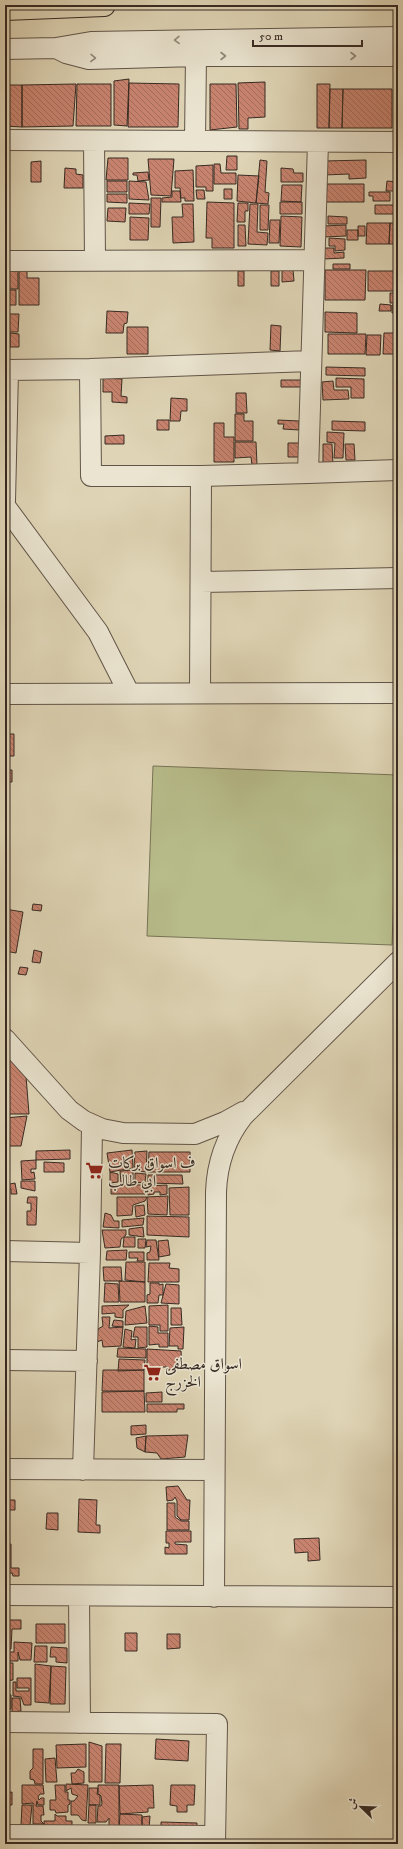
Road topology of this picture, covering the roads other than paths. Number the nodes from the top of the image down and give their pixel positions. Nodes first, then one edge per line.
1 (104, 5) edge
2 (5, 9) edge
3 (398, 37) edge
4 (56, 48) junction
5 (5, 49) edge
6 (196, 56) junction
7 (398, 56) edge
8 (5, 140) edge
9 (94, 141) junction
10 (195, 141) junction
11 (318, 142) junction
12 (398, 142) edge
13 (5, 260) edge
14 (95, 260) junction
15 (314, 260) junction
16 (311, 361) junction
17 (90, 369) junction
18 (6, 370) edge
19 (398, 470) edge
20 (308, 473) junction
21 (202, 476) junction
22 (5, 501) edge
23 (5, 506) edge
24 (398, 578) edge
25 (201, 582) junction
26 (129, 693) junction
27 (200, 693) junction
28 (398, 693) edge
29 (5, 694) edge
30 (398, 962) edge
31 (5, 1039) edge
32 (252, 1106) junction
33 (92, 1126) junction
34 (195, 1134) junction
35 (218, 1165) junction
36 (5, 1251) edge
37 (90, 1253) junction
38 (5, 1360) edge
39 (87, 1361) junction
40 (5, 1469) edge
41 (83, 1470) junction
42 (214, 1470) junction
43 (5, 1595) edge
44 (79, 1596) junction
45 (214, 1597) junction
46 (398, 1597) edge
47 (5, 1722) edge
48 (80, 1723) junction
49 (5, 1835) edge
50 (215, 1840) edge

1 - 2 highway
3 -> 4 street
4 - 5 street
4 -> 6 street
6 -> 7 street
6 - 10 street
8 - 9 street
9 - 10 street
9 - 14 street
10 - 11 street
11 - 12 street
11 - 15 street
13 - 14 street
14 - 15 street
15 - 16 street
16 - 17 street
16 - 20 street
17 - 18 street
17 - 21 street
18 - 22 street
19 - 20 street
20 - 21 street
21 - 25 street
23 - 26 street
24 - 25 street
25 - 27 street
26 - 27 street
26 - 29 street
27 - 28 street
30 - 32 street
31 - 33 street
32 - 34 street
32 - 35 street
33 - 34 street
33 - 37 street
34 - 35 street
35 - 42 street
36 - 37 street
37 - 39 street
38 - 39 street
39 - 41 street
40 - 41 street
41 - 42 street
42 - 45 street
43 - 44 street
44 - 45 street
44 - 48 street
45 - 46 street
47 - 48 street
48 - 50 street
49 - 50 street

